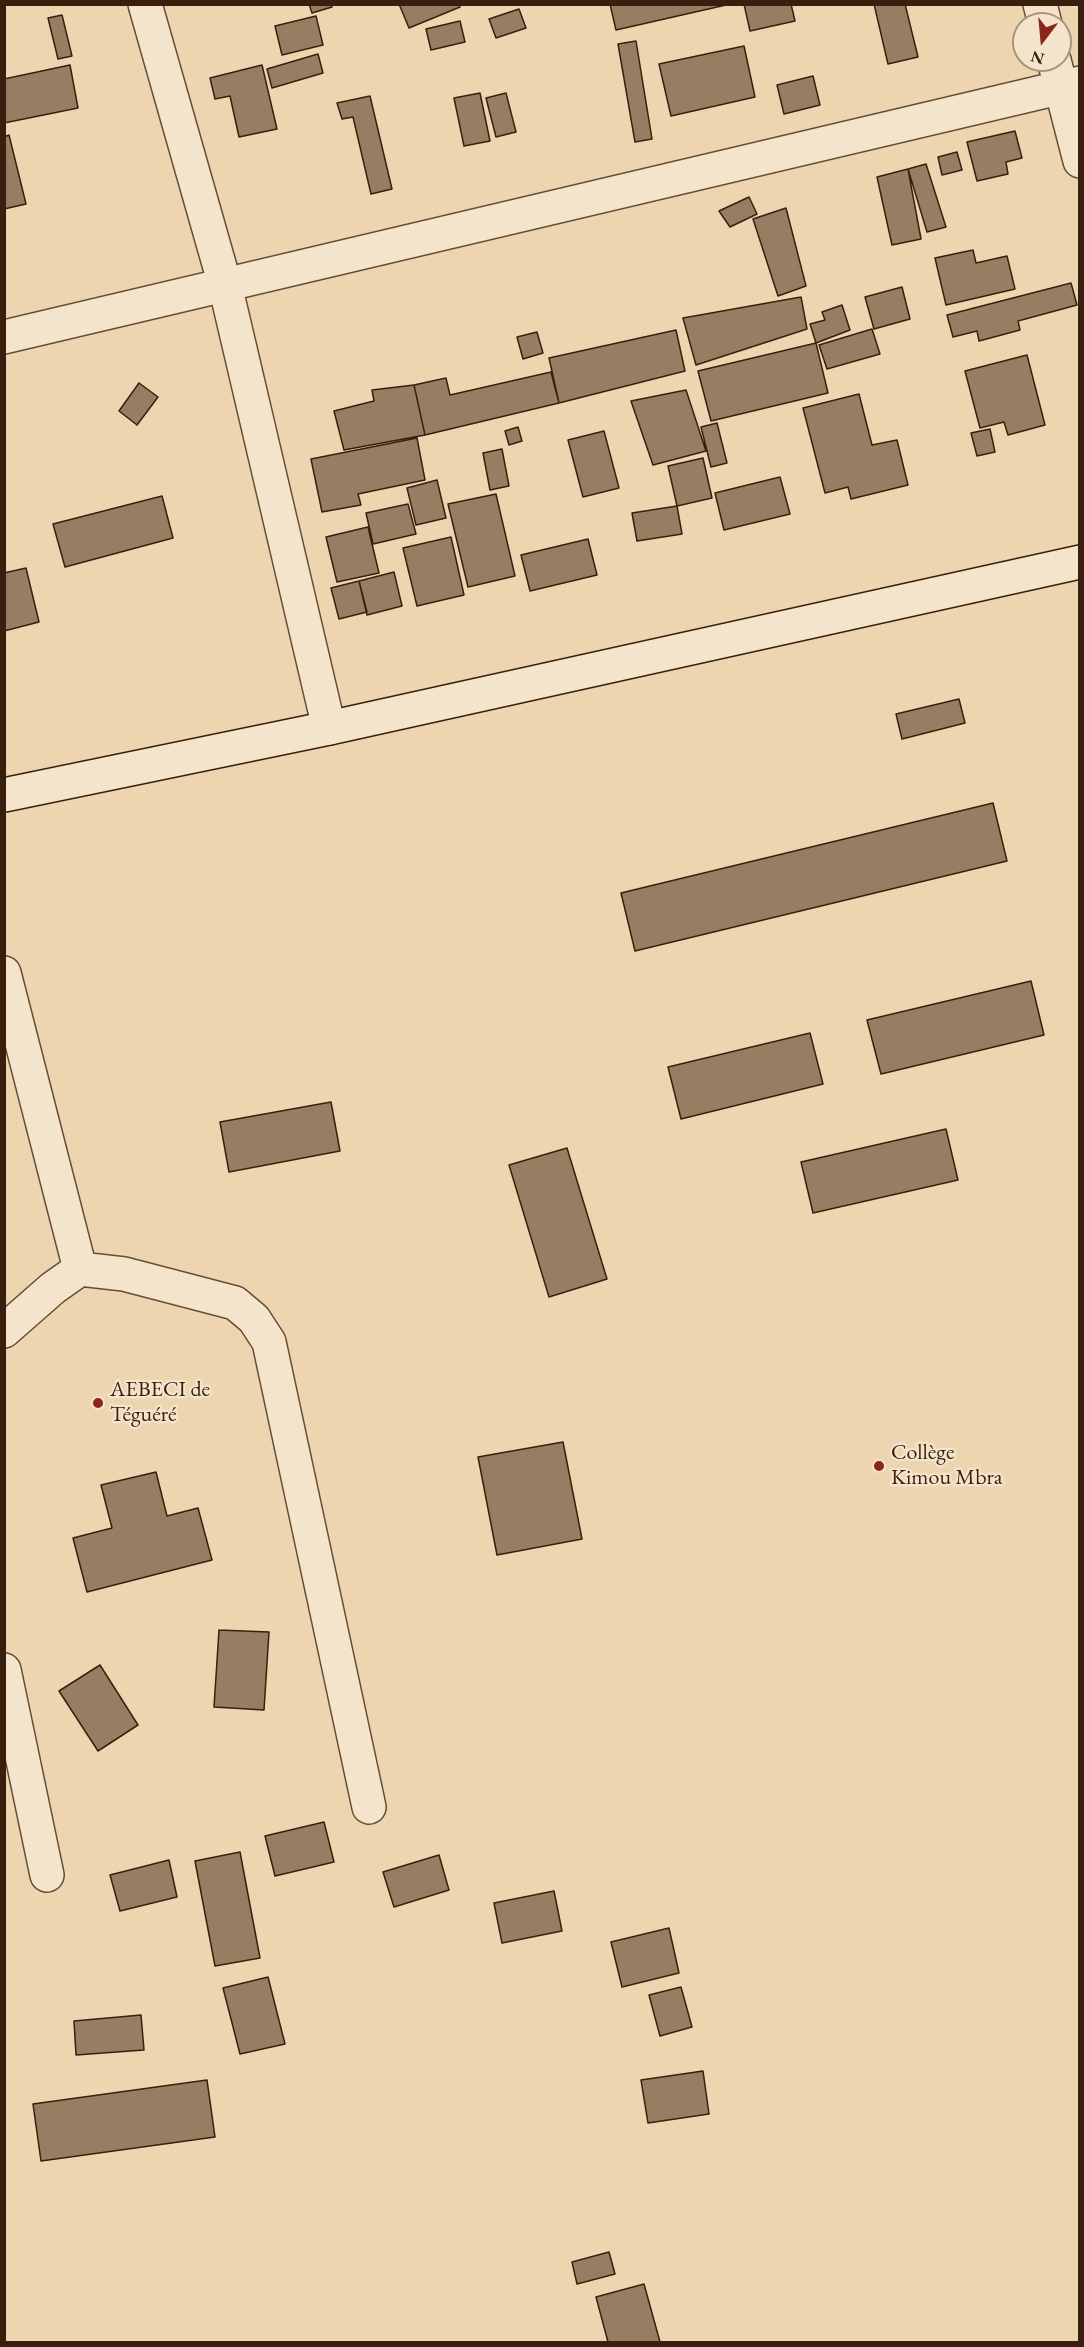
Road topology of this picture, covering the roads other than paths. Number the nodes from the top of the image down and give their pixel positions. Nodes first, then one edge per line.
1 (144, 4) edge
2 (1065, 77) edge
3 (1080, 161) edge
4 (225, 285) junction
5 (4, 337) edge
6 (1080, 562) edge
7 (329, 728) junction
8 (4, 795) edge
9 (4, 973) edge
10 (80, 1269) junction
11 (4, 1331) edge
12 (4, 1670) edge
13 (369, 1807) dead end
14 (47, 1875) dead end

1 - 4 street
2 - 3 street
2 - 4 street
4 - 5 street
4 - 7 street
6 - 7 street
7 - 8 street
9 - 10 street
10 - 11 street
10 - 13 street
12 - 14 street

